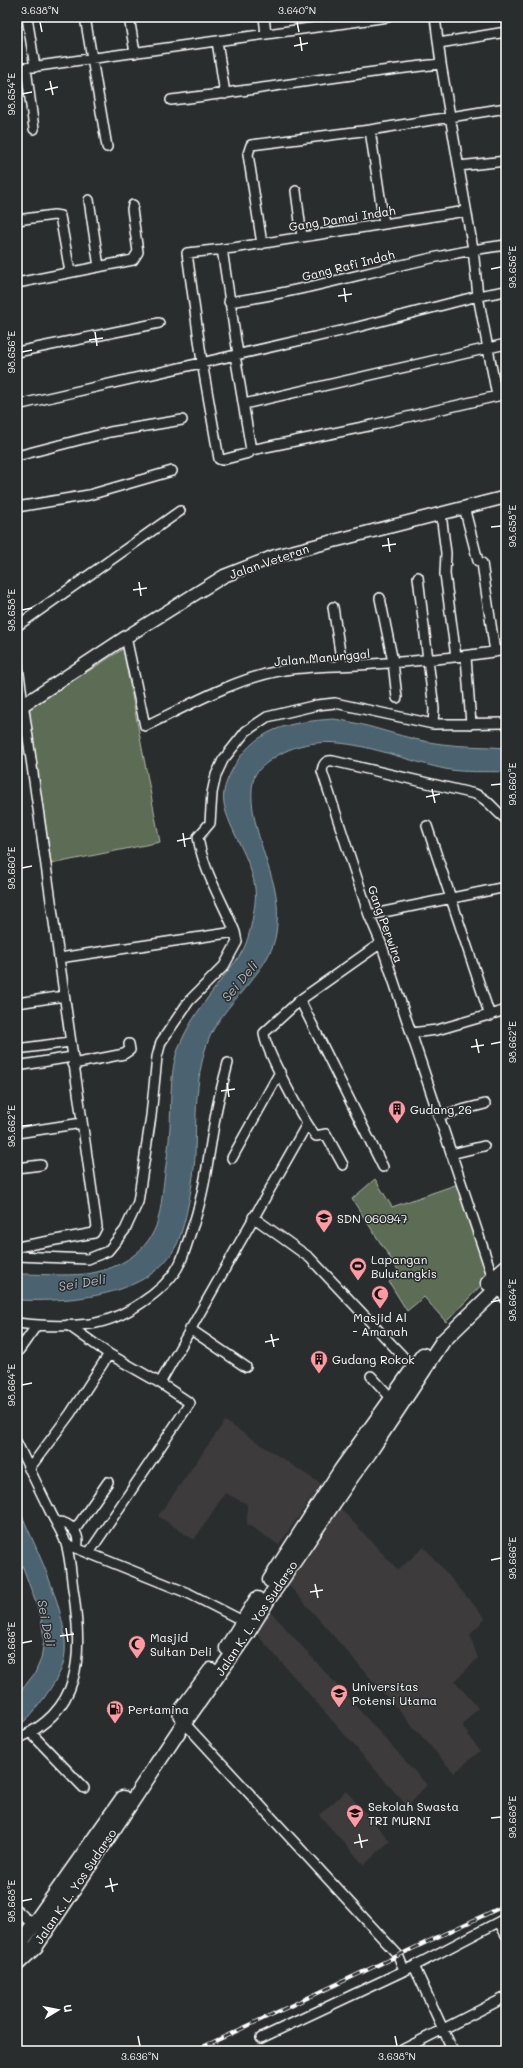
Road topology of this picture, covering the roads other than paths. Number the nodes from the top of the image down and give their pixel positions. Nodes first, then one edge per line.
1 (27, 17) edge
2 (85, 17) edge
3 (130, 17) edge
4 (264, 17) edge
5 (388, 17) edge
6 (435, 17) edge
7 (506, 32) edge
8 (266, 34) junction
9 (217, 41) junction
10 (439, 43) junction
11 (135, 53) junction
12 (91, 59) junction
13 (441, 64) junction
14 (26, 68) edge
15 (225, 94) junction
16 (171, 100) dead end
17 (506, 108) edge
18 (451, 115) junction
19 (34, 129) dead end
20 (370, 130) junction
21 (107, 147) dead end
22 (506, 161) edge
23 (459, 166) junction
24 (296, 191) dead end
25 (89, 200) dead end
26 (134, 205) dead end
27 (466, 211) junction
28 (17, 220) edge
29 (384, 224) junction
30 (302, 237) junction
31 (262, 244) junction
32 (506, 245) edge
33 (473, 249) junction
34 (222, 250) junction
35 (99, 267) junction
36 (70, 272) junction
37 (17, 283) edge
38 (506, 291) edge
39 (478, 296) junction
40 (229, 302) junction
41 (159, 323) dead end
42 (506, 344) edge
43 (487, 349) junction
44 (17, 352) edge
45 (236, 355) junction
46 (202, 362) junction
47 (502, 394) edge
48 (244, 404) junction
49 (17, 405) edge
50 (182, 420) dead end
51 (252, 450) junction
52 (17, 456) edge
53 (172, 471) dead end
54 (506, 497) edge
55 (17, 507) edge
56 (464, 508) junction
57 (180, 511) dead end
58 (441, 514) junction
59 (418, 577) dead end
60 (380, 598) dead end
61 (333, 607) dead end
62 (17, 626) edge
63 (126, 637) junction
64 (506, 650) edge
65 (495, 652) junction
66 (456, 657) junction
67 (466, 657) junction
68 (17, 660) edge
69 (428, 660) junction
70 (393, 662) junction
71 (342, 665) junction
72 (397, 698) dead end
73 (20, 707) edge
74 (506, 723) edge
75 (433, 724) junction
76 (471, 724) junction
77 (506, 819) edge
78 (427, 826) dead end
79 (506, 887) edge
80 (451, 899) junction
81 (369, 915) junction
82 (235, 932) junction
83 (381, 943) junction
84 (59, 958) junction
85 (64, 996) junction
86 (300, 1000) junction
87 (17, 1003) edge
88 (506, 1010) edge
89 (490, 1016) junction
90 (411, 1033) junction
91 (70, 1042) junction
92 (129, 1044) dead end
93 (17, 1049) edge
94 (73, 1060) junction
95 (228, 1063) dead end
96 (17, 1066) edge
97 (280, 1072) junction
98 (485, 1104) dead end
99 (438, 1116) junction
100 (82, 1123) junction
101 (307, 1124) junction
102 (17, 1133) edge
103 (484, 1146) dead end
104 (451, 1154) junction
105 (232, 1158) dead end
106 (41, 1165) dead end
107 (343, 1165) dead end
108 (383, 1167) dead end
109 (17, 1168) edge
110 (253, 1217) junction
111 (17, 1247) edge
112 (17, 1256) edge
113 (506, 1267) edge
114 (499, 1281) edge
115 (506, 1300) edge
116 (17, 1323) edge
117 (37, 1325) junction
118 (68, 1325) junction
119 (190, 1329) junction
120 (17, 1353) edge
121 (109, 1354) junction
122 (246, 1367) dead end
123 (414, 1368) junction
124 (371, 1376) dead end
125 (160, 1383) junction
126 (392, 1399) junction
127 (17, 1443) edge
128 (29, 1469) junction
129 (108, 1482) dead end
130 (56, 1522) junction
131 (74, 1531) junction
132 (66, 1544) junction
133 (77, 1548) junction
134 (89, 1553) junction
135 (243, 1621) junction
136 (181, 1719) junction
137 (31, 1733) junction
138 (17, 1739) edge
139 (84, 1788) dead end
140 (17, 1910) edge
141 (502, 1920) edge
142 (34, 1926) junction
143 (506, 1935) edge
144 (17, 1948) edge
145 (17, 1964) edge
146 (414, 1966) junction
147 (404, 1970) junction
148 (506, 1998) edge
149 (443, 2029) junction
150 (261, 2038) dead end
151 (400, 2051) edge
152 (453, 2051) edge

1 - 14 street
2 - 12 street
3 - 11 street
4 - 8 street
5 - 8 street
6 - 10 street
7 - 10 street
8 - 9 street
9 - 11 street
9 - 15 street
10 - 13 street
11 - 12 street
12 - 14 street
12 - 21 street
13 - 15 street
13 - 18 street
14 - 19 street
15 - 16 street
17 - 18 street
18 - 20 street
18 - 23 street
20 - 29 street
20 - 31 street
22 - 23 street
23 - 27 street
24 - 30 street
25 - 35 street
26 - 35 street
27 - 29 street, Gang Damai Indah
27 - 33 street
28 - 36 street
29 - 30 street, Gang Damai Indah
30 - 31 street, Gang Damai Indah
31 - 34 street, Gang Damai Indah
32 - 33 street, Gang Rafi Indah
33 - 39 street
33 - 40 street, Gang Rafi Indah
34 - 40 street
34 - 46 street, Gang Damai Indah
35 - 36 street
36 - 37 street
38 - 39 street
39 - 43 street
39 - 45 street
40 - 45 street
41 - 44 street
42 - 43 street
43 - 47 street
43 - 48 street
45 - 46 street
45 - 48 street
46 - 49 street
46 - 51 street
47 - 51 street
48 - 51 street
50 - 52 street
53 - 55 street
54 - 56 main road, Jalan Veteran
56 - 58 main road, Jalan Veteran
56 - 65 street
57 - 62 street
58 - 63 main road, Jalan Veteran
58 - 66 street
59 - 69 street
60 - 70 street
61 - 71 street
63 - 71 street, Jalan Manunggal
63 - 73 main road, Jalan Veteran
64 - 65 street, Jalan Manunggal
65 - 67 street, Jalan Manunggal
66 - 67 street, Jalan Manunggal
66 - 69 street, Jalan Manunggal
67 - 76 street
68 - 73 street
69 - 70 street, Jalan Manunggal
69 - 75 street
70 - 71 street, Jalan Manunggal
70 - 72 street
73 - 84 street
74 - 76 street
75 - 76 street
75 - 82 street
77 - 81 street, Gang Perwira
78 - 80 street
79 - 80 street
80 - 81 street
80 - 89 street
81 - 83 street, Gang Perwira
82 - 84 street
82 - 112 street
83 - 86 street
83 - 90 street, Gang Perwira
84 - 85 street
85 - 87 street
85 - 91 street
86 - 97 street
86 - 108 street
88 - 89 street
89 - 90 street
90 - 99 street, Gang Perwira
91 - 93 street
91 - 94 street
92 - 94 street
94 - 96 street
94 - 100 street
95 - 118 street
97 - 101 street
97 - 105 street
98 - 99 street
99 - 104 street, Gang Perwira
100 - 102 street
100 - 111 street
101 - 107 street
101 - 110 street
103 - 104 street
104 - 114 street, Gang Perwira
106 - 109 street
110 - 119 street
110 - 123 street
113 - 114 highway, Jalan K. L. Yos Sudarso
114 - 115 street, Gang Perwira
114 - 123 highway, Jalan K. L. Yos Sudarso
114 - 136 highway, Jalan K. L. Yos Sudarso
116 - 117 street
117 - 118 street
117 - 120 street
118 - 121 street
119 - 122 street
119 - 125 street
121 - 125 street
121 - 128 street
123 - 126 highway, Jalan K. L. Yos Sudarso
124 - 126 street
125 - 134 street
126 - 135 highway, Jalan K. L. Yos Sudarso
127 - 128 street
128 - 130 street
129 - 131 street
130 - 131 street
130 - 132 street
131 - 133 street
132 - 133 street
132 - 137 street
133 - 134 street
134 - 135 street
135 - 136 highway, Jalan K. L. Yos Sudarso
136 - 142 highway, Jalan K. L. Yos Sudarso
136 - 145 highway, Jalan K. L. Yos Sudarso
136 - 147 street
137 - 138 street
137 - 139 street
140 - 142 street
141 - 143 street
141 - 146 street
142 - 144 highway, Jalan K. L. Yos Sudarso
146 - 147 street
146 - 149 street
147 - 150 street
148 - 149 street
149 - 151 street
149 - 152 street

